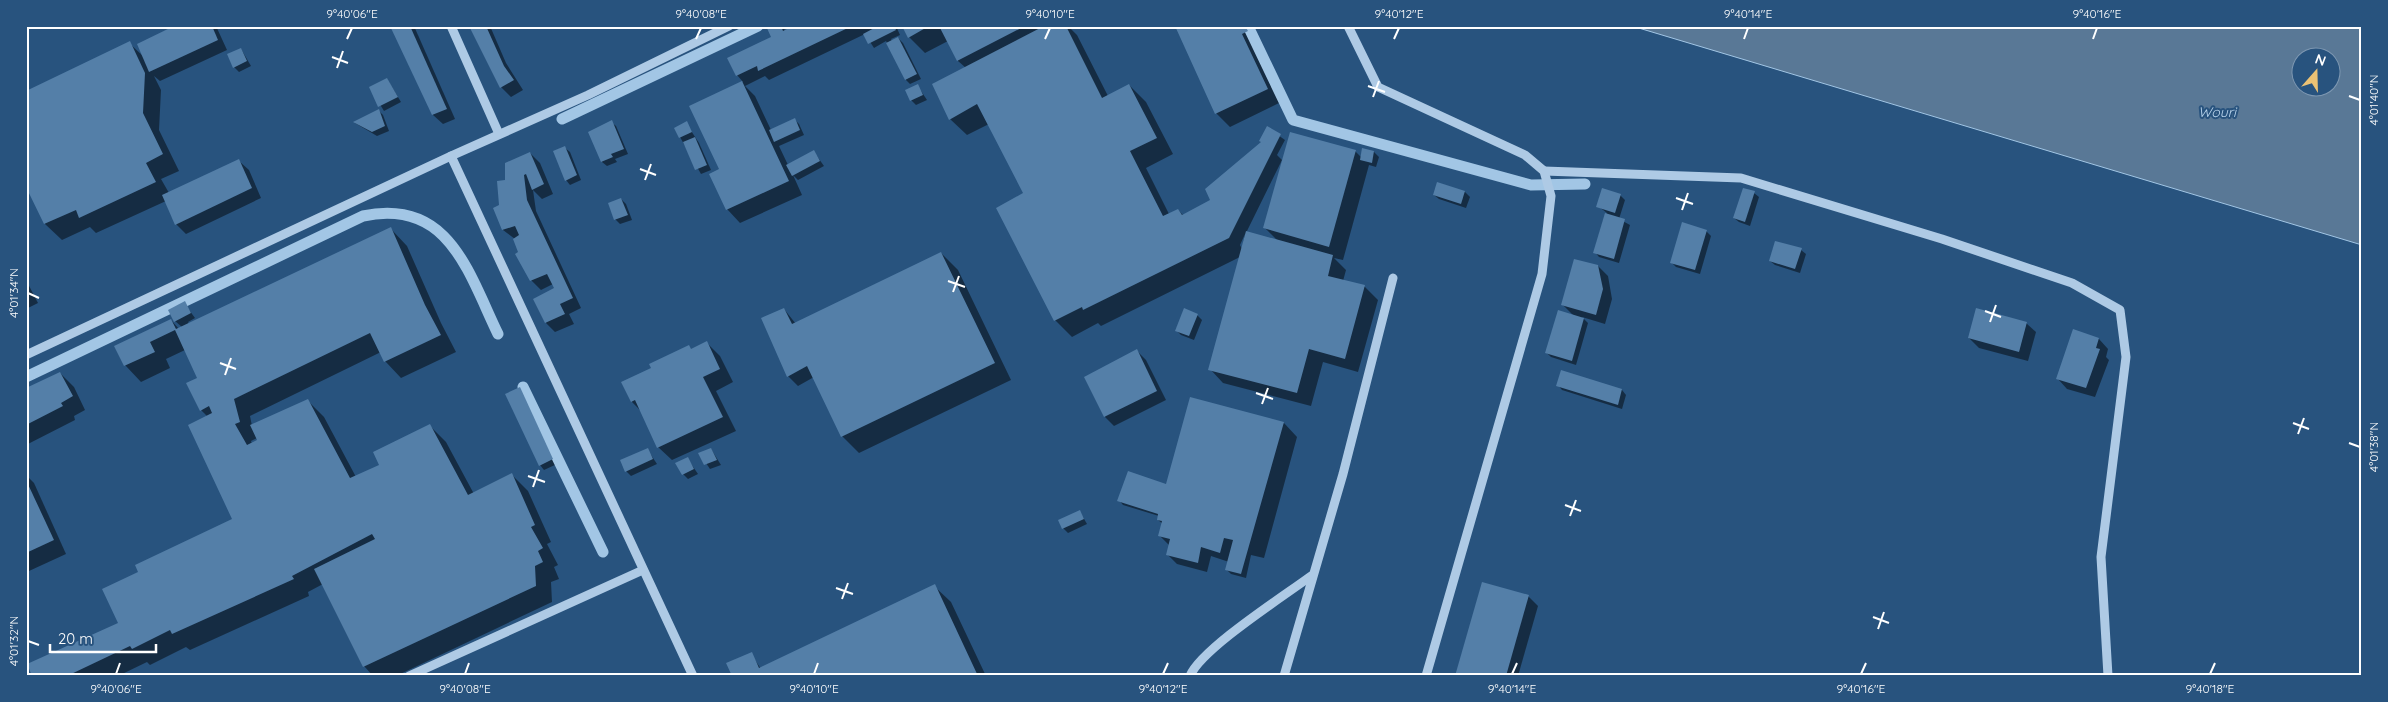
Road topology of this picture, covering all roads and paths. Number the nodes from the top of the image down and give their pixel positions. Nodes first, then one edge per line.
1 (451, 26) edge
2 (729, 26) edge
3 (1348, 26) edge
4 (499, 134) junction
5 (451, 156) junction
6 (1544, 172) junction
7 (1393, 278) dead end
8 (26, 355) edge
9 (643, 570) junction
10 (1312, 576) junction
11 (409, 676) edge
12 (693, 676) edge
13 (1190, 676) edge
14 (1284, 676) edge
15 (1426, 676) edge
16 (2108, 676) edge

1 - 4 street
2 - 4 street
3 - 6 street
4 - 5 street
5 - 8 street
5 - 9 street
6 - 15 street
6 - 16 street
7 - 10 street
9 - 11 street
9 - 12 street
10 - 13 street
10 - 14 street

